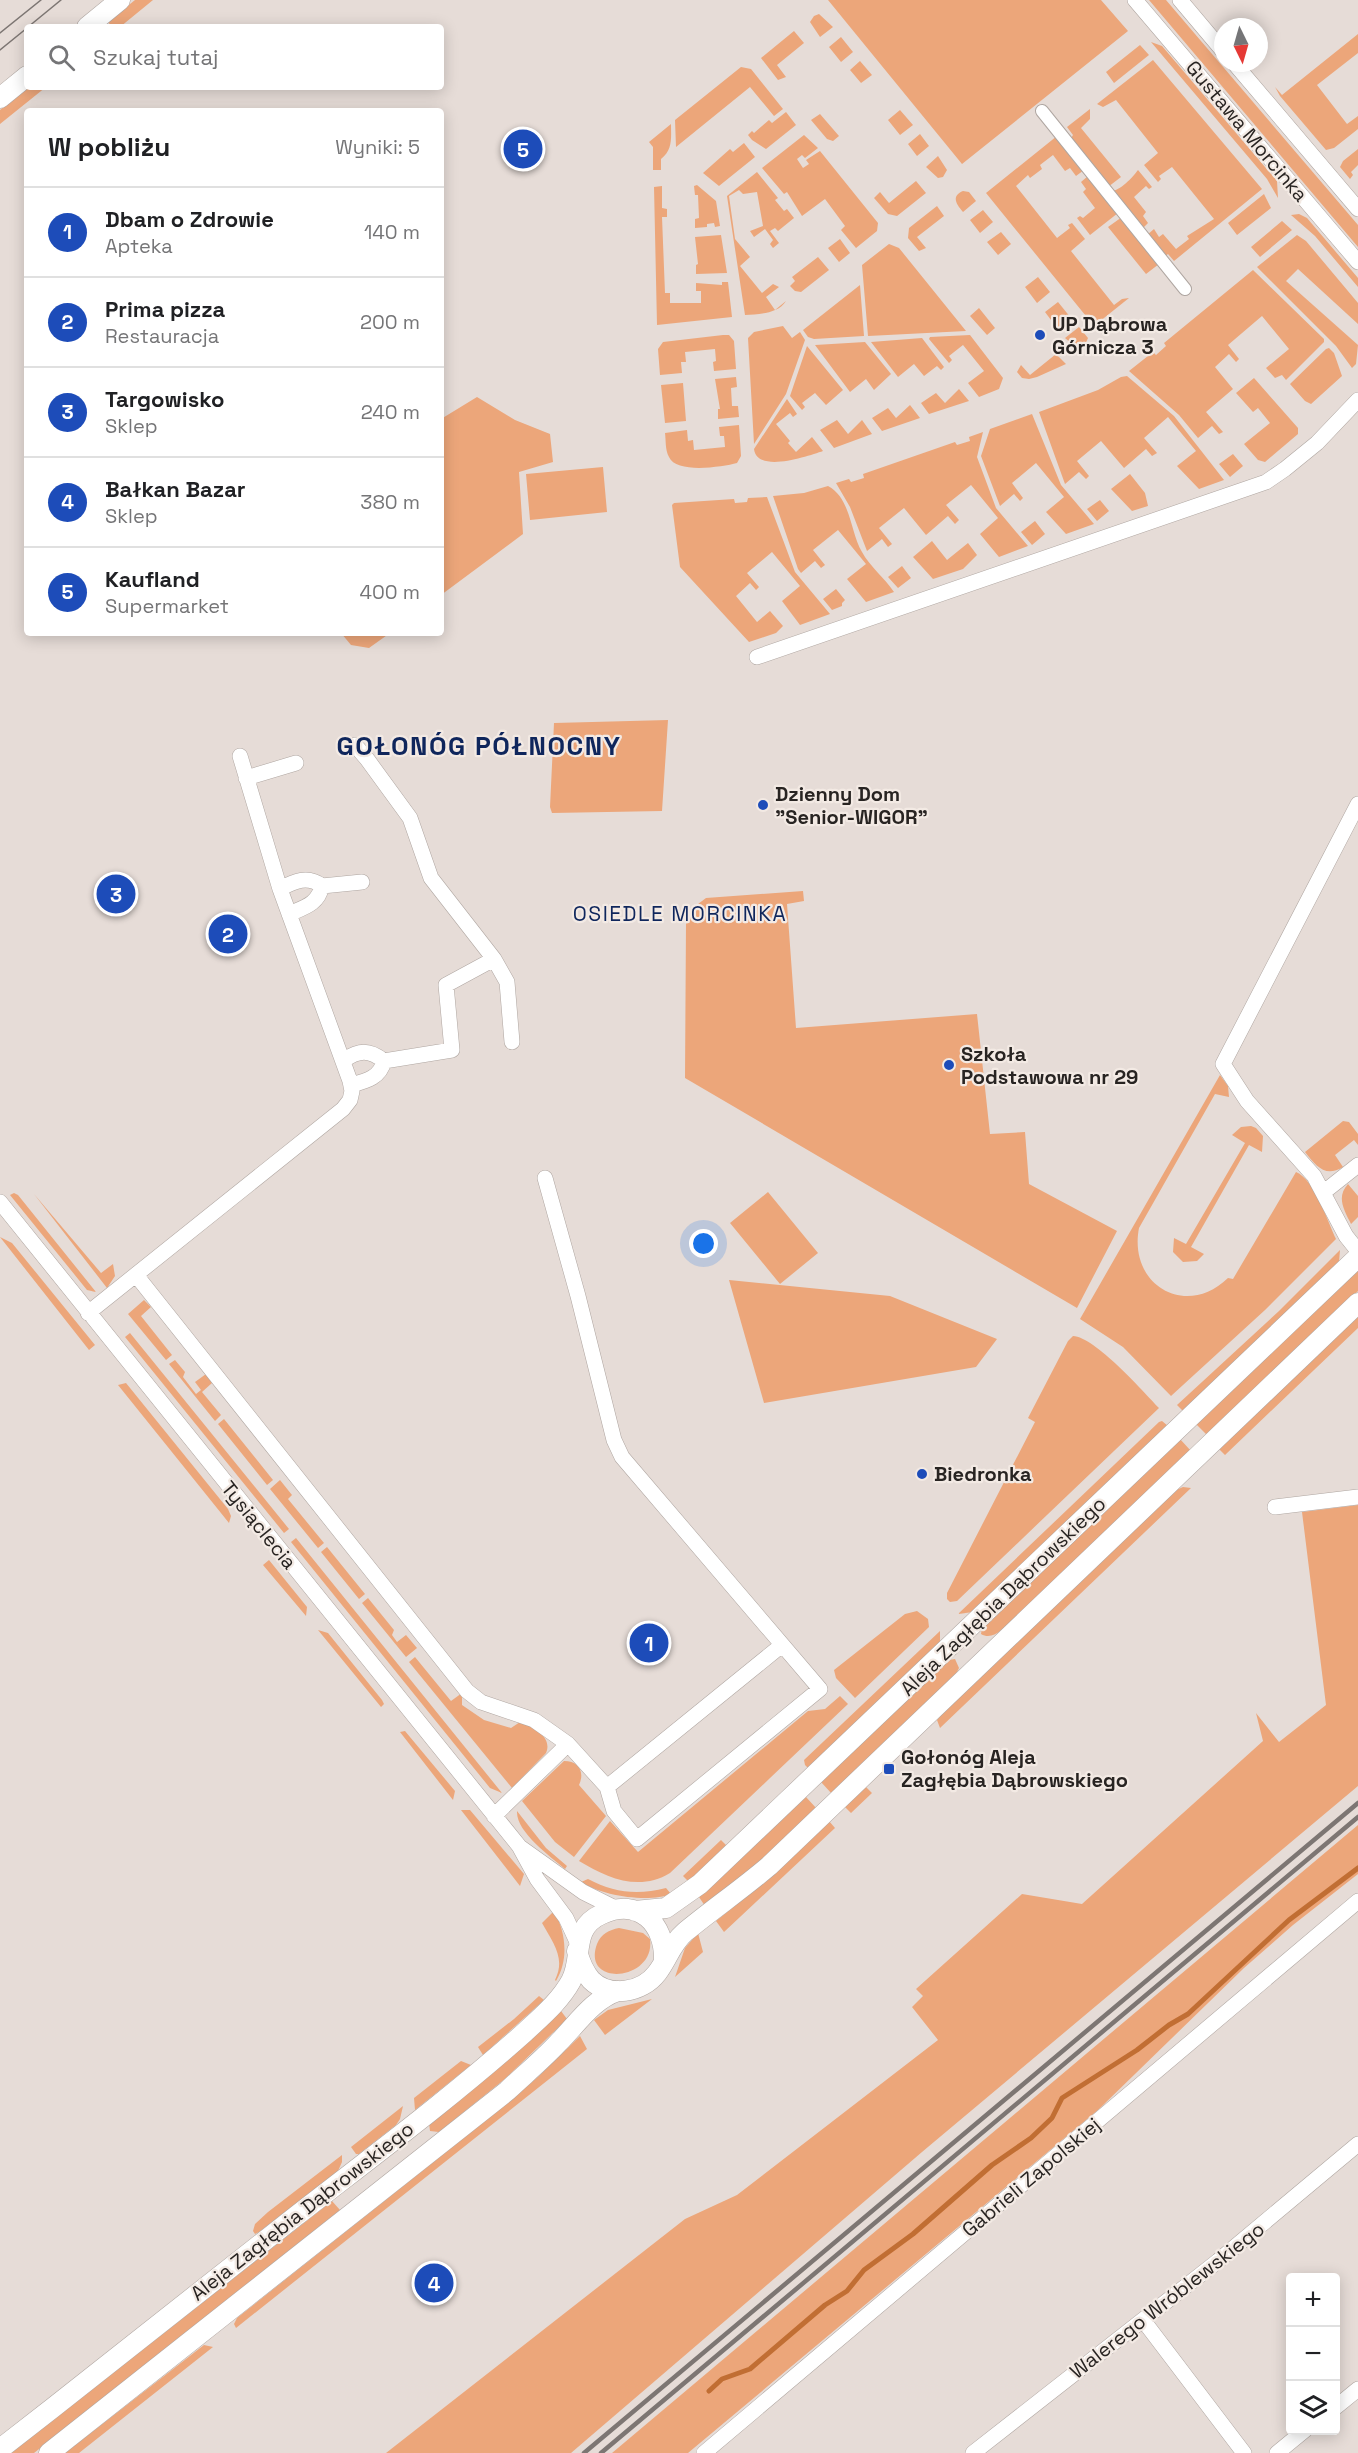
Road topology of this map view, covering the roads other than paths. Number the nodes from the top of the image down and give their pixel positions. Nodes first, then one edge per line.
1 (120, 0) edge
2 (1135, 0) edge
3 (1180, 0) edge
4 (91, 24) edge
5 (1214, 40) edge
6 (1241, 72) edge
7 (24, 78) edge
8 (0, 98) edge
9 (1042, 111) dead end
10 (1358, 209) edge
11 (1358, 262) edge
12 (1185, 289) dead end
13 (1358, 400) edge
14 (757, 657) dead end
15 (355, 746) dead end
16 (240, 756) dead end
17 (296, 763) dead end
18 (246, 778) junction
19 (1358, 804) edge
20 (362, 882) dead end
21 (322, 886) junction
22 (280, 889) junction
23 (289, 914) junction
24 (495, 959) junction
25 (512, 1042) dead end
26 (344, 1060) junction
27 (384, 1061) junction
28 (351, 1085) junction
29 (1358, 1165) edge
30 (545, 1178) dead end
31 (1324, 1192) junction
32 (0, 1202) edge
33 (1358, 1251) edge
34 (1358, 1257) edge
35 (136, 1275) junction
36 (1358, 1303) edge
37 (88, 1314) junction
38 (1358, 1497) edge
39 (1275, 1507) dead end
40 (961, 1637) junction
41 (782, 1645) junction
42 (984, 1660) junction
43 (567, 1744) junction
44 (607, 1787) junction
45 (494, 1816) junction
46 (519, 1846) junction
47 (1358, 1901) edge
48 (627, 1910) junction
49 (577, 1948) junction
50 (664, 1960) junction
51 (618, 1992) junction
52 (1358, 2144) edge
53 (1143, 2320) junction
54 (1358, 2390) edge
55 (1340, 2403) edge
56 (1299, 2435) edge
57 (0, 2449) edge
58 (49, 2453) edge
59 (704, 2453) edge
60 (973, 2453) edge
61 (1244, 2453) edge
62 (1277, 2453) edge

1 - 4 street
2 - 11 street, Gustawa Morcinka
3 - 5 street, Gustawa Morcinka
6 - 10 street, Gustawa Morcinka
7 - 8 street
9 - 12 street
13 - 14 street
15 - 24 street
16 - 18 street
17 - 18 street
18 - 22 street
19 - 31 street
20 - 21 street
21 - 22 street
21 - 23 street
22 - 23 street
23 - 26 street
24 - 25 street
24 - 27 street
26 - 27 street
26 - 28 street
27 - 28 street
28 - 35 street
29 - 31 street
30 - 41 street
31 - 33 street
32 - 37 street, Tysiąclecia
34 - 40 street, Aleja Zagłębia Dąbrowskiego
35 - 37 street
35 - 43 street
36 - 42 street, Aleja Zagłębia Dąbrowskiego
37 - 45 street, Tysiąclecia
38 - 39 street
40 - 42 street
40 - 48 street, Aleja Zagłębia Dąbrowskiego
41 - 44 street
41 - 44 street
42 - 50 street, Aleja Zagłębia Dąbrowskiego
43 - 44 street
43 - 45 street
45 - 46 street, Tysiąclecia
46 - 48 street, Tysiąclecia
46 - 49 street, Tysiąclecia
47 - 59 street, Gabrieli Zapolskiej
48 - 49 street
48 - 50 street
49 - 51 street
49 - 57 street, Aleja Zagłębia Dąbrowskiego
50 - 51 street
51 - 58 street, Aleja Zagłębia Dąbrowskiego
52 - 53 street, Walerego Wróblewskiego
53 - 60 street, Walerego Wróblewskiego
53 - 61 street
54 - 55 street
56 - 62 street

